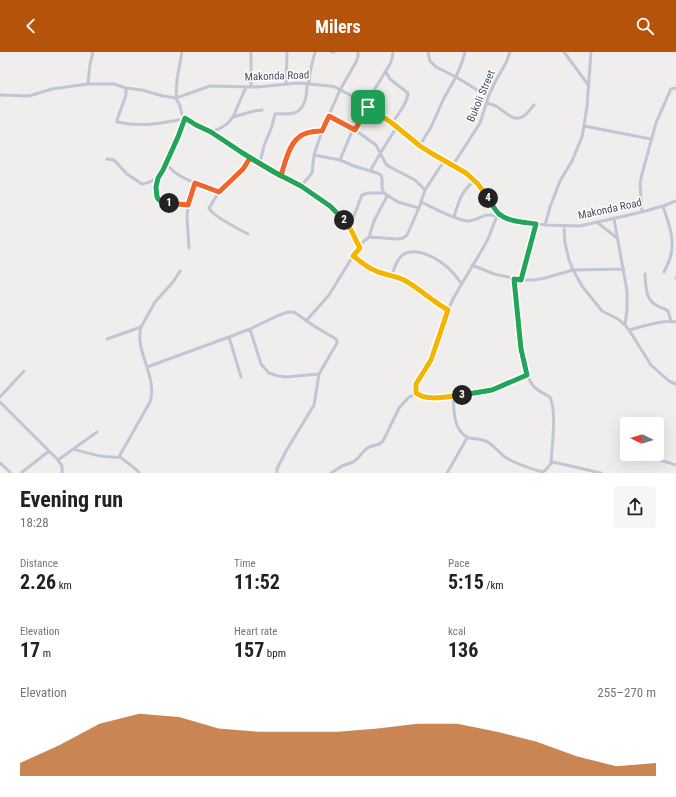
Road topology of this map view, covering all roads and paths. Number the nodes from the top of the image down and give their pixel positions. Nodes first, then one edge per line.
1 (93, 52) edge
2 (182, 52) edge
3 (251, 52) edge
4 (287, 52) edge
5 (315, 52) edge
6 (358, 52) edge
7 (393, 52) edge
8 (428, 52) edge
9 (465, 52) edge
10 (510, 52) edge
11 (564, 52) edge
12 (591, 52) edge
13 (386, 72) junction
14 (456, 77) junction
15 (308, 83) junction
16 (88, 84) junction
17 (286, 84) junction
18 (589, 86) junction
19 (246, 87) junction
20 (251, 87) junction
21 (126, 88) junction
22 (676, 88) edge
23 (340, 90) junction
24 (0, 95) edge
25 (489, 96) junction
26 (176, 98) junction
27 (487, 103) junction
28 (534, 105) dead end
29 (366, 106) junction
30 (262, 110) dead end
31 (329, 116) junction
32 (234, 117) junction
33 (184, 118) junction
34 (392, 123) junction
35 (584, 126) junction
36 (397, 127) junction
37 (354, 130) junction
38 (322, 131) junction
39 (211, 132) junction
40 (651, 138) junction
41 (420, 146) junction
42 (381, 152) junction
43 (314, 155) junction
44 (250, 158) junction
45 (107, 159) dead end
46 (340, 160) junction
47 (444, 161) junction
48 (166, 163) junction
49 (259, 163) junction
50 (453, 165) junction
51 (370, 171) junction
52 (281, 176) junction
53 (158, 178) junction
54 (475, 180) junction
55 (195, 183) junction
56 (301, 186) junction
57 (425, 190) junction
58 (219, 192) junction
59 (386, 194) junction
60 (676, 201) edge
61 (421, 202) junction
62 (188, 205) junction
63 (664, 206) junction
64 (419, 208) junction
65 (642, 212) junction
66 (497, 214) junction
67 (454, 217) junction
68 (614, 218) junction
69 (598, 222) junction
70 (536, 224) junction
71 (545, 225) junction
72 (350, 226) junction
73 (564, 226) junction
74 (248, 234) dead end
75 (369, 237) junction
76 (617, 238) junction
77 (189, 248) dead end
78 (360, 248) junction
79 (353, 256) junction
80 (472, 265) junction
81 (624, 269) junction
82 (572, 270) junction
83 (180, 271) dead end
84 (664, 272) dead end
85 (645, 274) dead end
86 (392, 275) junction
87 (514, 279) junction
88 (521, 280) junction
89 (462, 283) junction
90 (448, 310) junction
91 (306, 321) junction
92 (671, 321) junction
93 (676, 322) edge
94 (625, 325) junction
95 (140, 327) junction
96 (250, 329) junction
97 (629, 330) junction
98 (229, 337) junction
99 (107, 339) dead end
100 (147, 367) junction
101 (24, 371) dead end
102 (320, 374) junction
103 (527, 375) junction
104 (241, 378) dead end
105 (676, 384) edge
106 (416, 393) junction
107 (453, 396) junction
108 (0, 397) edge
109 (0, 402) edge
110 (97, 432) dead end
111 (467, 438) junction
112 (73, 449) junction
113 (49, 451) junction
114 (120, 457) junction
115 (58, 460) junction
116 (663, 461) edge
117 (0, 463) edge
118 (551, 463) junction
119 (676, 465) edge
120 (11, 473) edge
121 (21, 473) edge
122 (62, 473) edge
123 (140, 473) edge
124 (276, 473) edge
125 (331, 473) edge
126 (447, 473) edge
127 (601, 473) edge

1 - 16 street
2 - 26 street
3 - 20 street
4 - 17 street
5 - 15 street
6 - 23 street
7 - 13 street
8 - 14 street
9 - 14 street
10 - 25 street, Bukoli Street
11 - 18 street
12 - 18 street
13 - 29 street
13 - 34 street
14 - 25 street
14 - 41 street
15 - 17 street, Makonda Road
15 - 23 street, Makonda Road
15 - 49 street
16 - 21 street
16 - 24 street
17 - 20 street, Makonda Road
18 - 35 street
19 - 20 street, Makonda Road
19 - 26 street, Makonda Road
19 - 32 street
21 - 26 street
21 - 33 street
22 - 40 street
23 - 29 street, Makonda Road
23 - 31 street
25 - 27 street, Bukoli Street
26 - 33 street
27 - 28 street
27 - 50 street, Bukoli Street
29 - 34 street, Makonda Road
29 - 37 street
30 - 32 street
31 - 37 street
31 - 38 street
32 - 39 street
33 - 39 street
33 - 48 street
34 - 36 street, Makonda Road
35 - 40 street
35 - 71 street
36 - 41 street, Makonda Road
36 - 42 street
37 - 42 street
37 - 46 street
38 - 43 street
38 - 52 street
39 - 44 street
40 - 65 street
41 - 47 street, Makonda Road
42 - 51 street
42 - 57 street
43 - 46 street
43 - 56 street
44 - 49 street
44 - 58 street
45 - 53 street
46 - 51 street
47 - 50 street, Makonda Road
47 - 57 street
48 - 53 street
48 - 55 street
49 - 52 street
50 - 54 street, Makonda Road
51 - 59 street
52 - 56 street
53 - 62 street
54 - 66 street, Makonda Road
54 - 67 street
55 - 58 street
55 - 62 street
56 - 72 street
57 - 61 street
58 - 74 street
59 - 64 street
59 - 72 street
59 - 75 street
60 - 63 street, Makonda Road
61 - 64 street
61 - 67 street
62 - 77 street
63 - 65 street, Makonda Road
63 - 84 street
64 - 75 street
65 - 68 street, Makonda Road
66 - 67 street
66 - 70 street, Makonda Road
66 - 80 street
68 - 69 street, Makonda Road
68 - 76 street
69 - 73 street, Makonda Road
69 - 76 street
70 - 71 street, Makonda Road
70 - 88 street
71 - 73 street, Makonda Road
72 - 78 street
73 - 82 street
75 - 78 street
76 - 81 street
78 - 79 street
79 - 86 street
79 - 91 street
80 - 87 street
80 - 89 street
81 - 82 street
81 - 94 street
82 - 88 street
82 - 94 street
83 - 95 street
85 - 92 street
86 - 89 street
86 - 90 street
87 - 88 street
87 - 103 street
89 - 90 street
90 - 106 street
91 - 96 street
91 - 102 street
92 - 93 street
92 - 97 street
94 - 97 street
95 - 99 street
95 - 100 street
96 - 98 street
96 - 102 street
97 - 105 street
98 - 100 street
98 - 104 street
100 - 114 street
101 - 108 street
102 - 124 street
103 - 107 street
103 - 118 street
106 - 107 street
106 - 125 street
107 - 111 street
109 - 113 street
110 - 112 street
111 - 118 street
111 - 126 street
112 - 114 street
112 - 115 street
113 - 115 street
113 - 121 street
114 - 123 street
115 - 122 street
116 - 119 street
117 - 120 street
118 - 127 street

